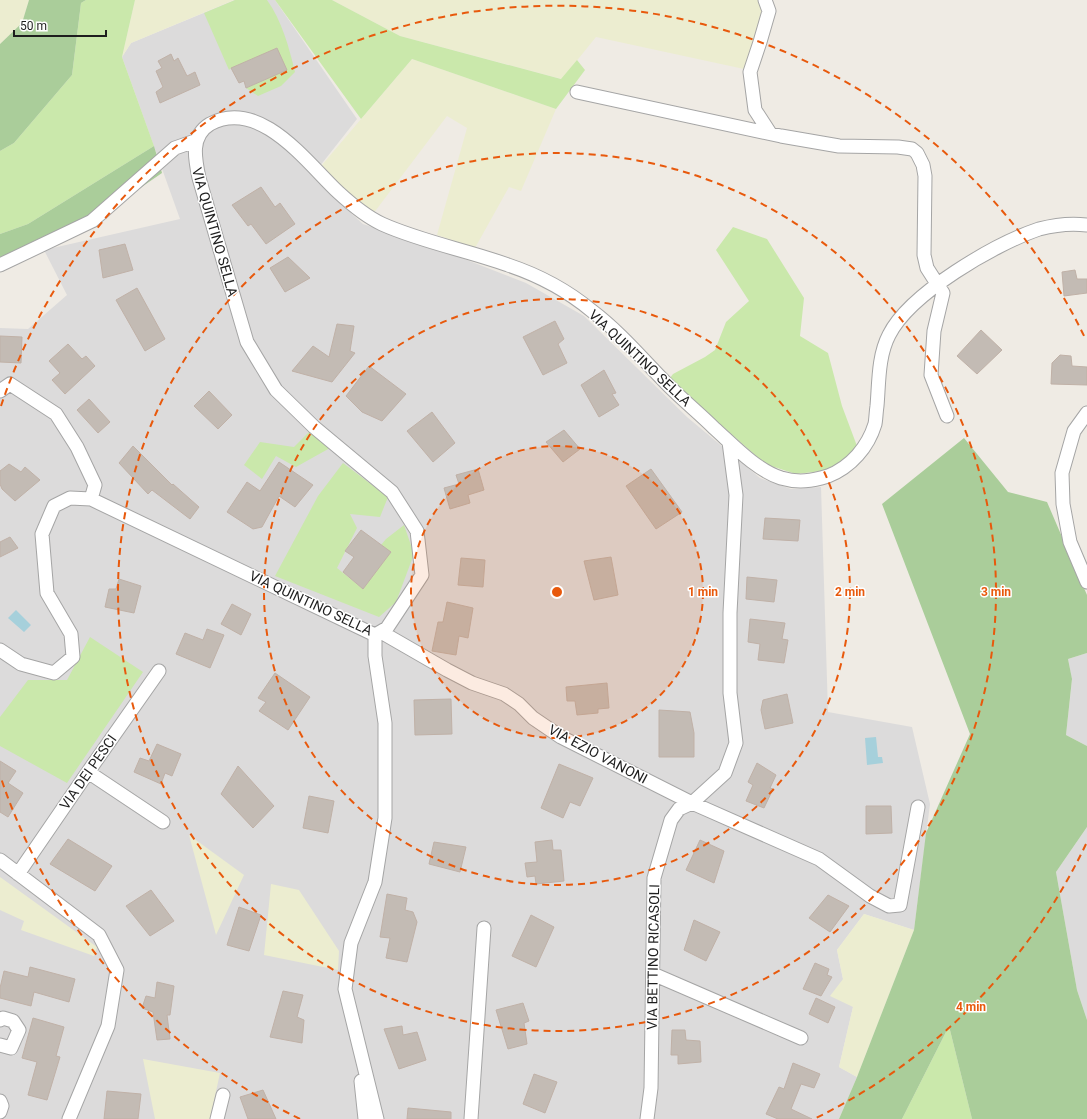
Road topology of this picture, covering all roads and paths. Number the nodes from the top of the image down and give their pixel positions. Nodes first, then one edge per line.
1 (765, 0) edge
2 (577, 92) dead end
3 (770, 134) junction
4 (195, 141) junction
5 (1081, 224) edge
6 (1087, 233) edge
7 (0, 265) edge
8 (937, 284) junction
9 (0, 391) edge
10 (1087, 414) edge
11 (947, 416) dead end
12 (729, 442) junction
13 (91, 499) junction
14 (1087, 582) edge
15 (378, 634) junction
16 (0, 650) edge
17 (159, 670) dead end
18 (88, 772) junction
19 (692, 803) junction
20 (918, 807) dead end
21 (163, 822) dead end
22 (0, 860) edge
23 (18, 874) junction
24 (484, 928) dead end
25 (652, 974) junction
26 (0, 1020) edge
27 (801, 1038) dead end
28 (358, 1041) junction
29 (0, 1045) edge
30 (223, 1095) dead end
31 (0, 1101) edge
32 (0, 1112) edge
33 (69, 1119) edge
34 (218, 1119) edge
35 (365, 1119) edge
36 (377, 1119) edge
37 (471, 1119) edge
38 (647, 1119) edge

1 - 3 street
2 - 3 street
3 - 8 street
4 - 7 street
4 - 12 street, VIA QUINTINO SELLA
4 - 15 street, VIA QUINTINO SELLA
5 - 6 street, VIA QUINTINO SELLA
5 - 8 street, VIA QUINTINO SELLA
8 - 11 street
8 - 12 street, VIA QUINTINO SELLA
9 - 13 street
10 - 14 street
12 - 19 street, VIA BETTINO RICASOLI
13 - 15 street, VIA QUINTINO SELLA
13 - 16 street, VIA QUINTINO SELLA
15 - 19 street, VIA EZIO VANONI
15 - 28 street
17 - 18 street, VIA DEI PESCI
18 - 21 street
18 - 23 street, VIA DEI PESCI
19 - 20 street, VIA EZIO VANONI
19 - 25 street, VIA BETTINO RICASOLI
22 - 23 street
23 - 33 street
24 - 37 street
25 - 27 street
25 - 38 street, VIA BETTINO RICASOLI
26 - 29 street
28 - 35 street
28 - 36 street
30 - 34 street
31 - 32 street

